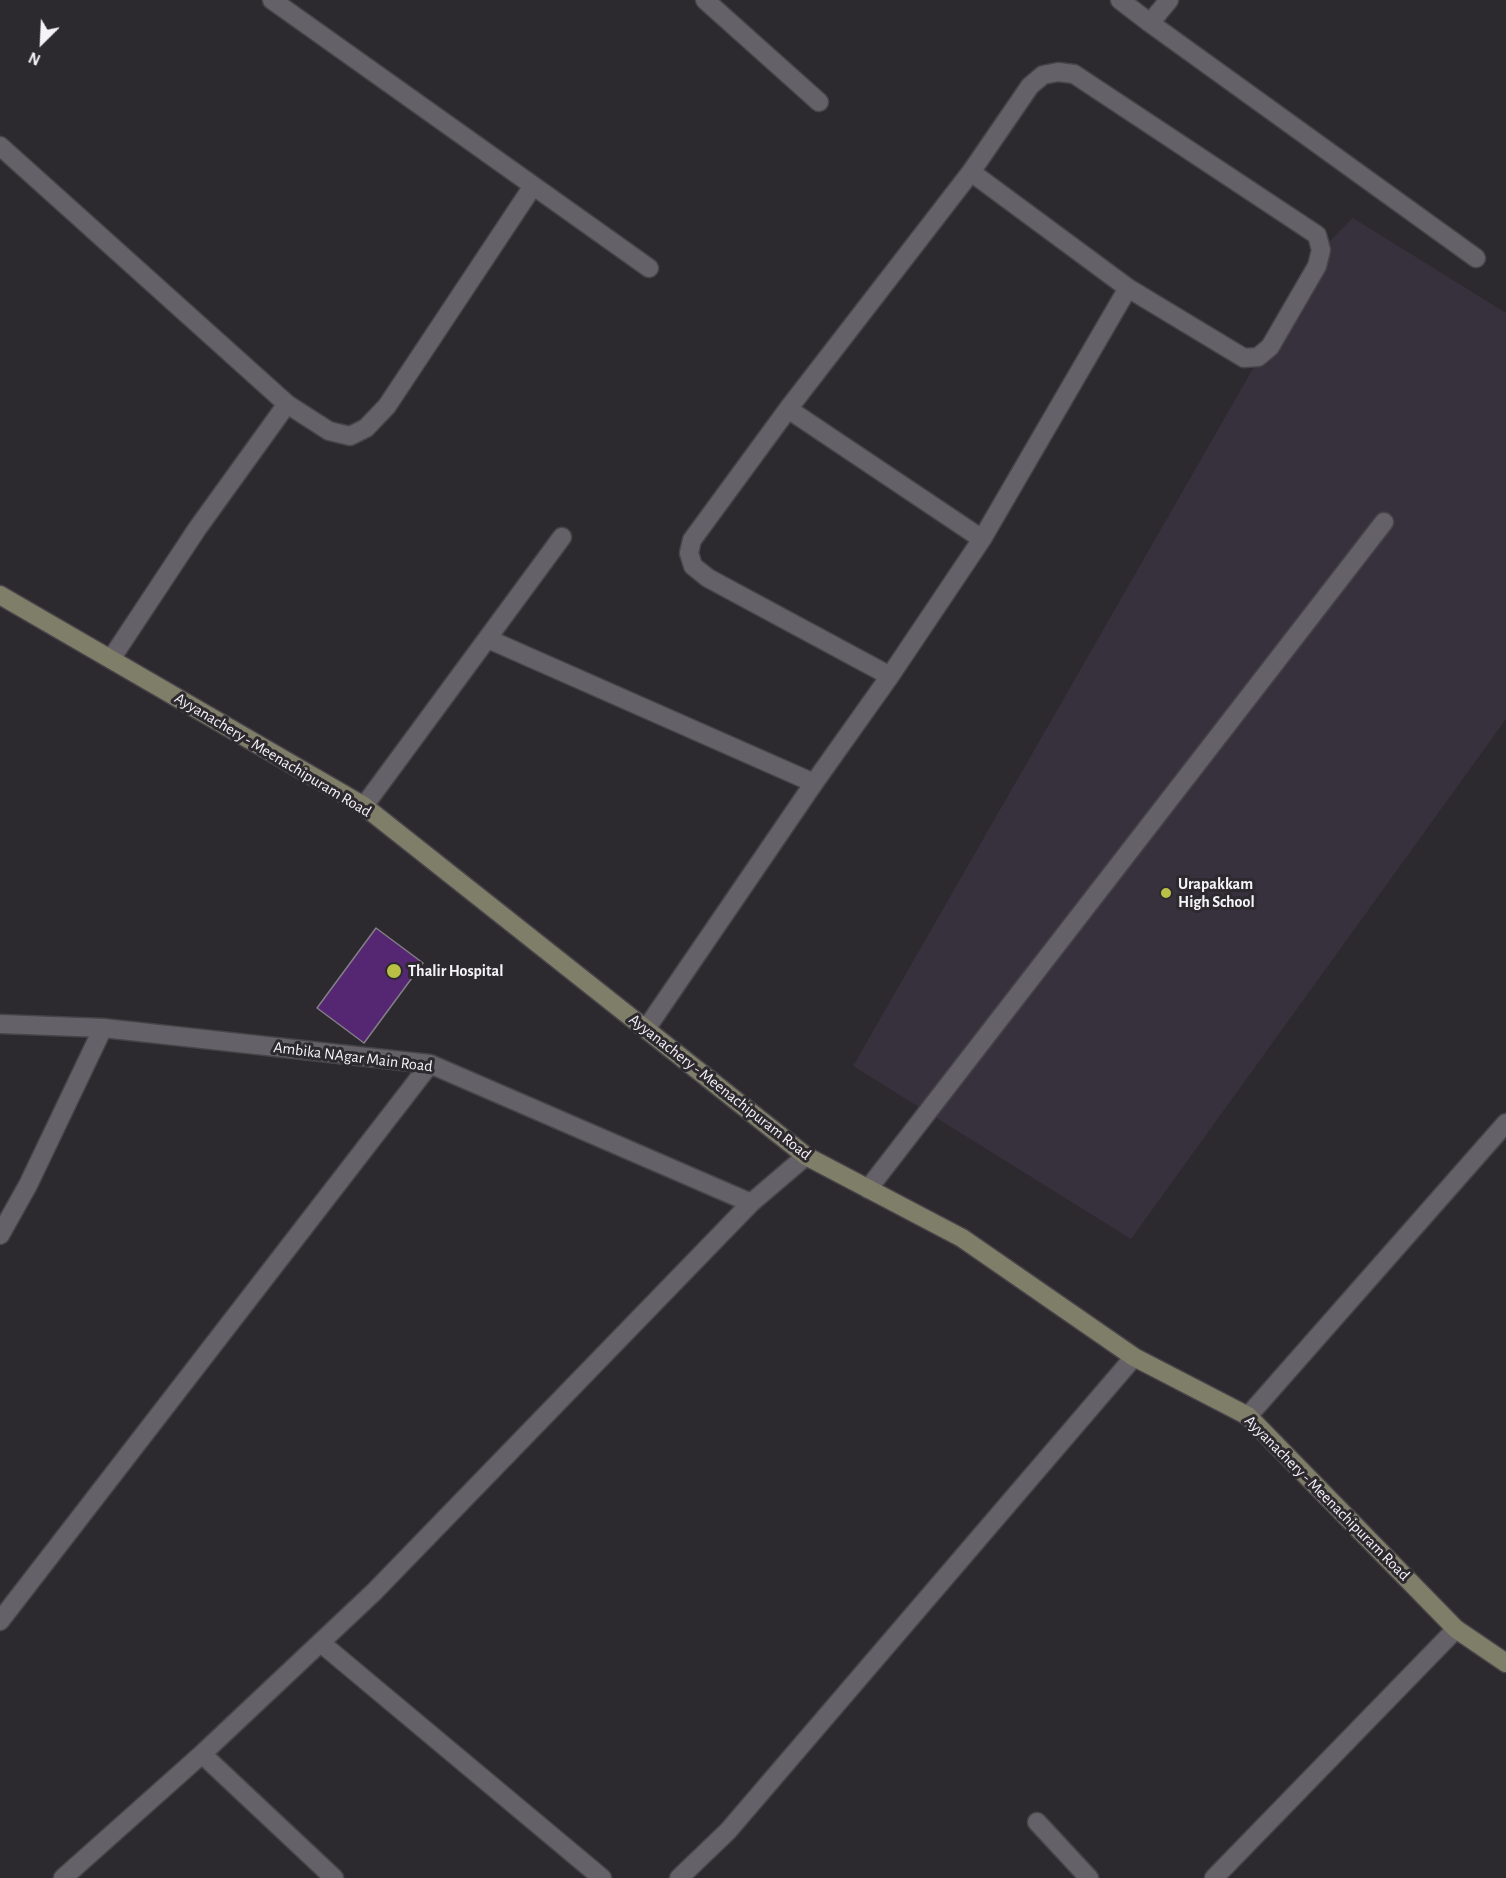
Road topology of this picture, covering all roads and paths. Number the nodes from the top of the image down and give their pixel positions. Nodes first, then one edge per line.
1 (272, 0) edge
2 (705, 0) edge
3 (1120, 0) edge
4 (1169, 0) edge
5 (1150, 23) junction
6 (819, 102) dead end
7 (0, 146) edge
8 (970, 172) junction
9 (533, 186) junction
10 (1476, 258) dead end
11 (649, 268) dead end
12 (1128, 288) junction
13 (287, 404) junction
14 (788, 409) junction
15 (1384, 522) dead end
16 (562, 537) dead end
17 (982, 539) junction
18 (0, 595) edge
19 (488, 639) junction
20 (111, 659) junction
21 (890, 676) junction
22 (814, 783) junction
23 (364, 806) junction
24 (0, 1024) edge
25 (103, 1028) junction
26 (646, 1029) junction
27 (430, 1064) junction
28 (1506, 1123) edge
29 (806, 1156) junction
30 (868, 1189) junction
31 (751, 1203) junction
32 (0, 1235) edge
33 (1134, 1357) junction
34 (1248, 1416) junction
35 (0, 1621) edge
36 (1456, 1629) junction
37 (321, 1643) junction
38 (1506, 1663) edge
39 (202, 1754) junction
40 (1037, 1822) dead end
41 (63, 1878) edge
42 (334, 1878) edge
43 (602, 1878) edge
44 (679, 1878) edge
45 (1089, 1878) edge
46 (1214, 1878) edge

1 - 9 street
2 - 6 street
3 - 5 street
4 - 5 street
5 - 10 street
7 - 13 street
8 - 12 street
8 - 12 street
8 - 14 street
9 - 11 street
9 - 13 street
12 - 17 street
13 - 20 street
14 - 17 street
14 - 21 street
15 - 30 street
16 - 19 street
17 - 21 street
18 - 20 street, Ayyanachery - Meenachipuram Road
19 - 22 street
19 - 23 street
20 - 23 street, Ayyanachery - Meenachipuram Road
21 - 22 street
22 - 26 street
23 - 26 street, Ayyanachery - Meenachipuram Road
24 - 25 street, Ambika NAgar Main Road
25 - 27 street, Ambika NAgar Main Road
25 - 32 street
26 - 29 street, Ayyanachery - Meenachipuram Road
27 - 31 street, Ambika NAgar Main Road
27 - 35 street
28 - 34 street
29 - 30 street, Ayyanachery - Meenachipuram Road
29 - 31 street
30 - 33 street, Ayyanachery - Meenachipuram Road
31 - 37 street
33 - 34 street, Ayyanachery - Meenachipuram Road
33 - 44 street
34 - 36 street, Ayyanachery - Meenachipuram Road
36 - 38 street, Ayyanachery - Meenachipuram Road
36 - 46 street
37 - 39 street
37 - 43 street
39 - 41 street
39 - 42 street
40 - 45 street

